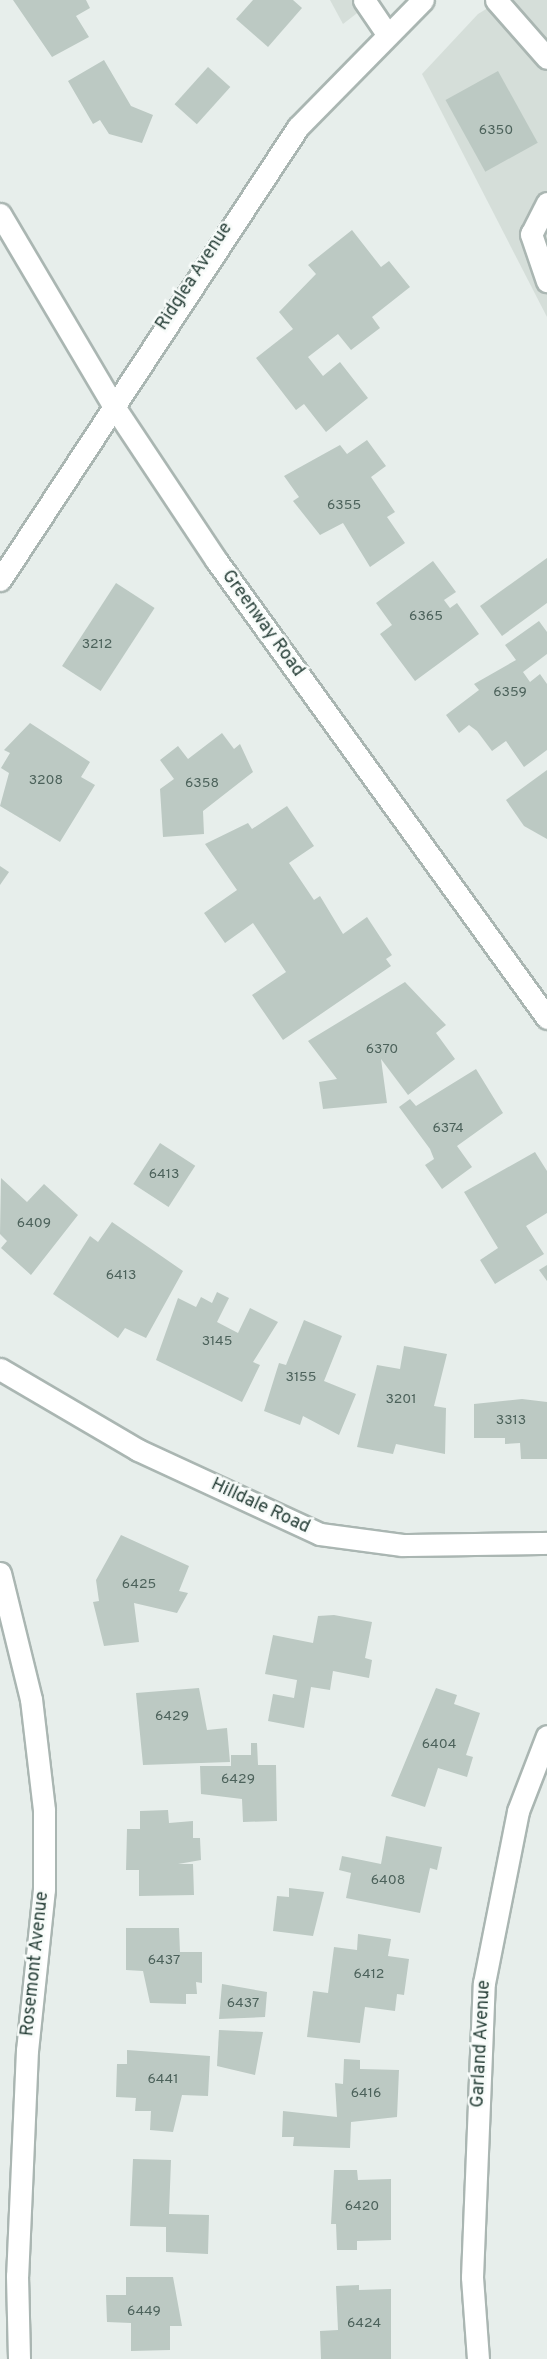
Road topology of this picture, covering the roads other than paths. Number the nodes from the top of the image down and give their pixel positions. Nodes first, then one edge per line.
1 (365, 0) edge
2 (423, 0) edge
3 (496, 0) edge
4 (387, 34) junction
5 (547, 58) edge
6 (547, 203) edge
7 (0, 215) edge
8 (547, 281) edge
9 (113, 405) junction
10 (0, 580) edge
11 (547, 1018) edge
12 (0, 1370) edge
13 (547, 1543) edge
14 (0, 1573) edge
15 (547, 1737) edge
16 (19, 2359) edge
17 (478, 2359) edge

1 - 4 street
2 - 4 street, Ridglea Avenue
3 - 5 street
4 - 9 street, Ridglea Avenue
6 - 8 street
7 - 9 street, Greenway Road
9 - 10 street, Ridglea Avenue
9 - 11 street, Greenway Road
12 - 13 street, Hilldale Road
14 - 16 street, Rosemont Avenue
15 - 17 street, Garland Avenue

